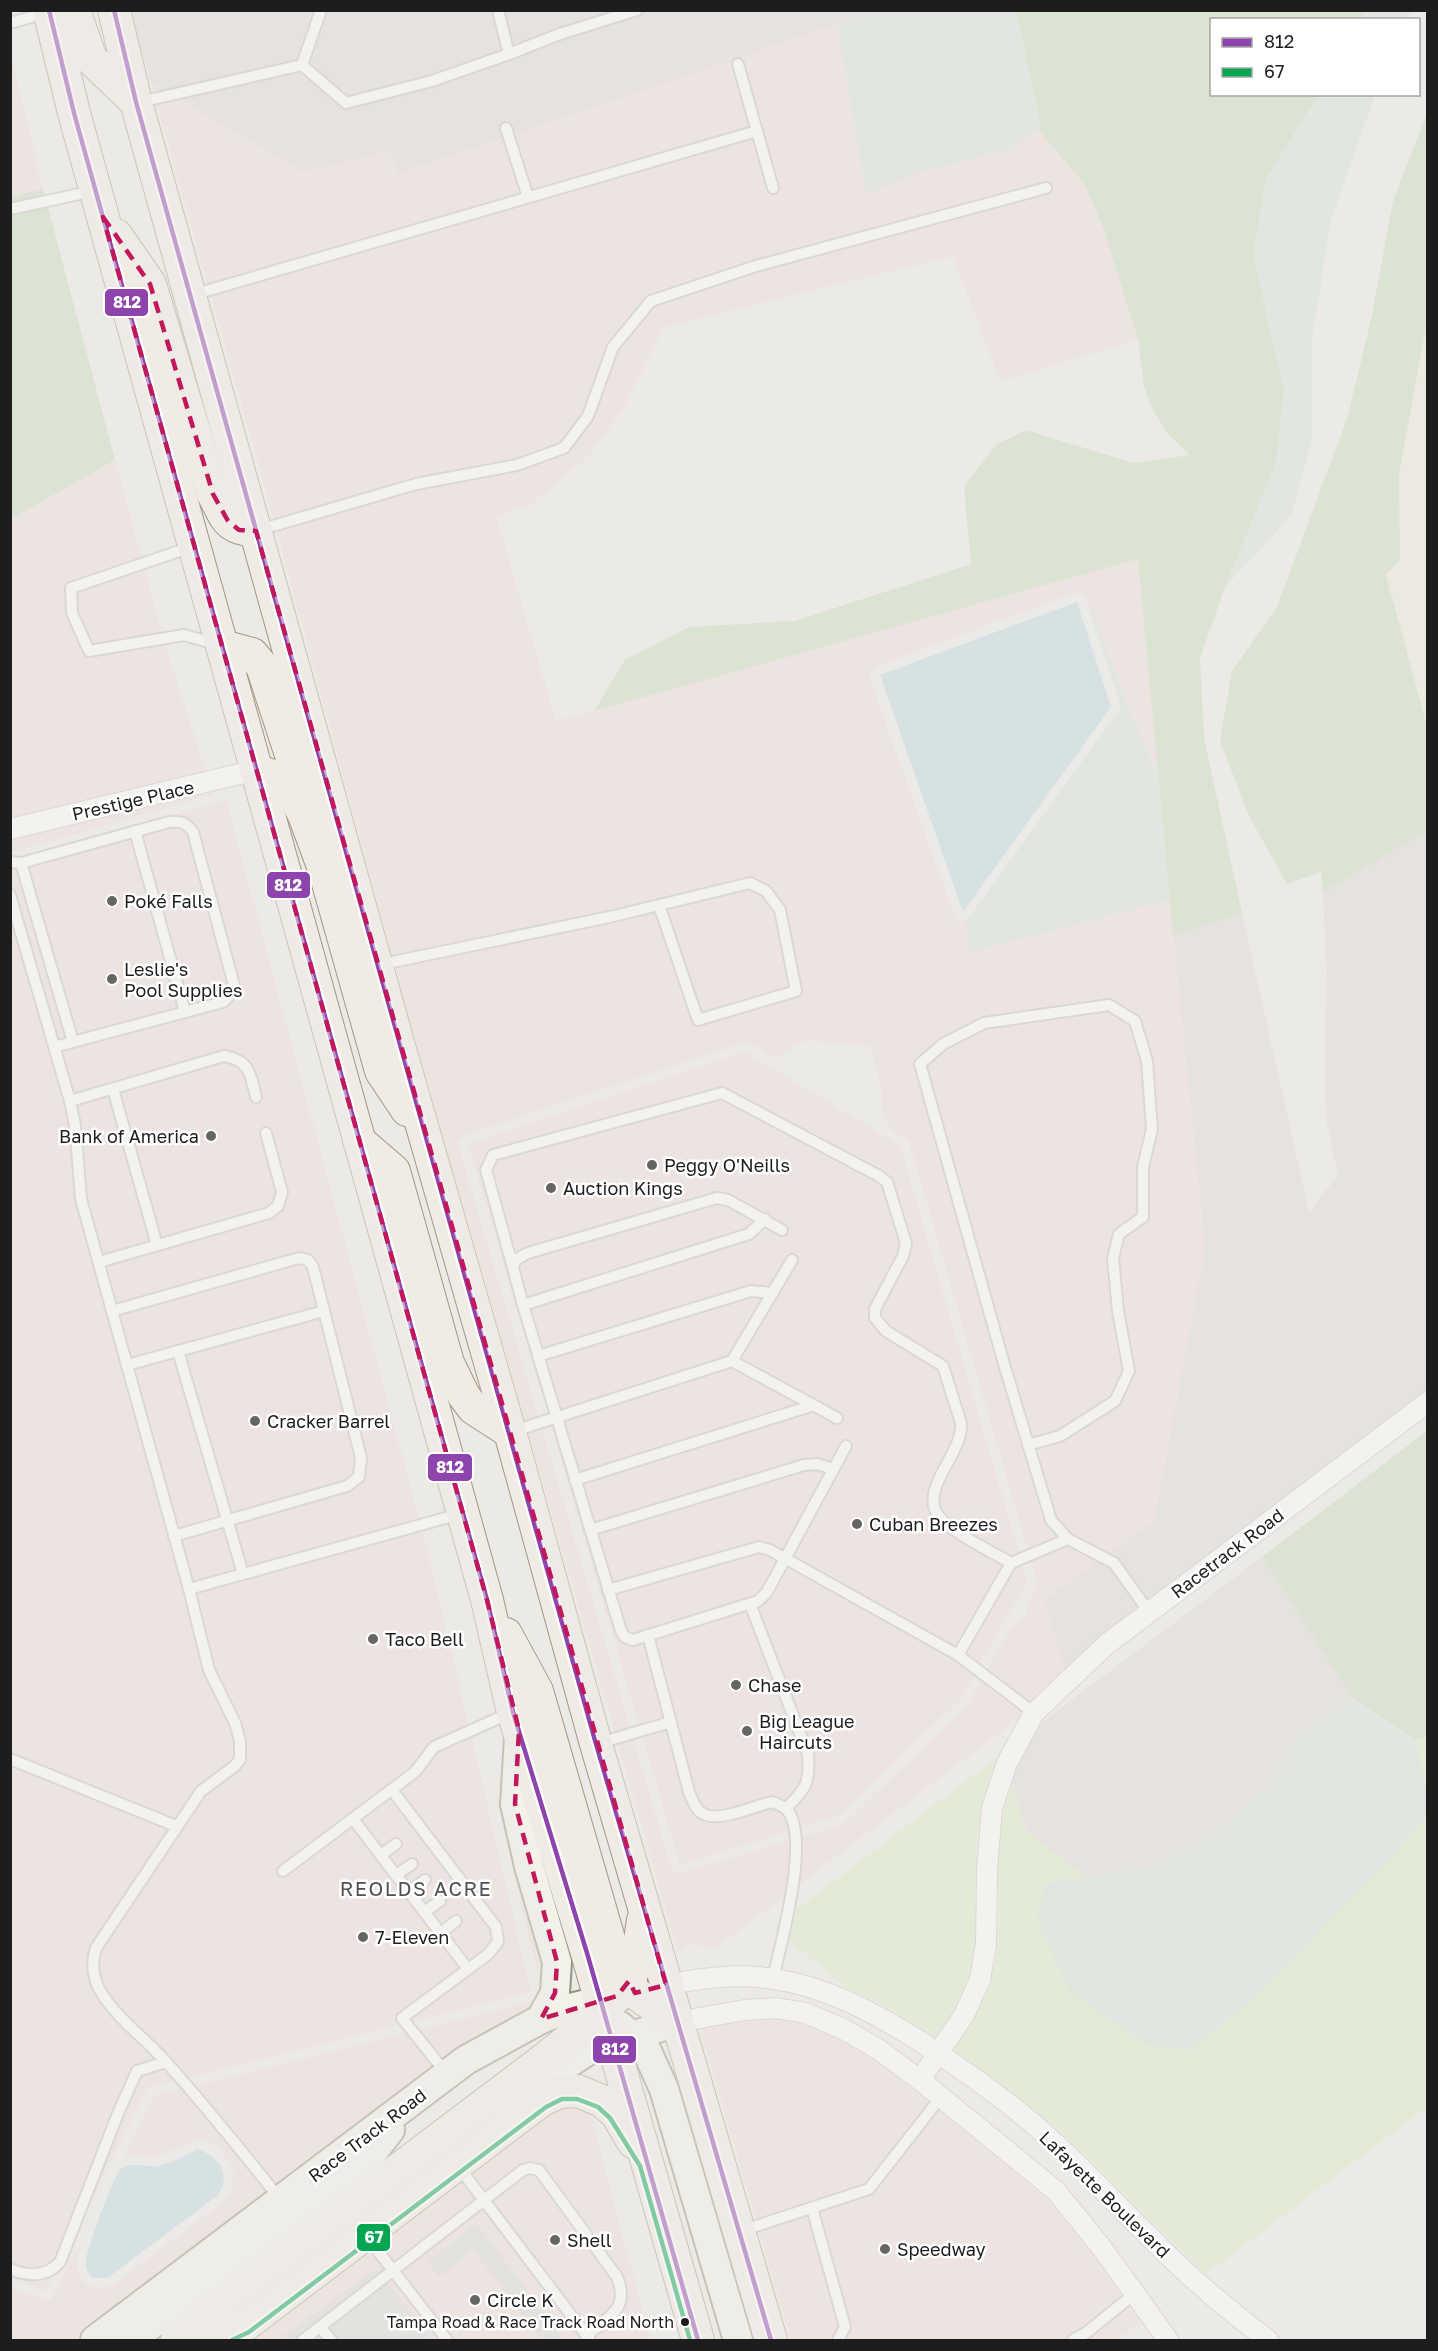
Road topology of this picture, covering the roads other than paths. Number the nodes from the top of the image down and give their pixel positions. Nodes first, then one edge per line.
1 (114, 10) edge
2 (321, 10) edge
3 (498, 10) edge
4 (637, 10) edge
5 (57, 11) edge
6 (10, 23) edge
7 (509, 54) junction
8 (738, 64) dead end
9 (302, 65) junction
10 (136, 102) junction
11 (506, 128) dead end
12 (757, 131) junction
13 (773, 188) dead end
14 (1046, 188) dead end
15 (528, 197) junction
16 (100, 204) junction
17 (10, 209) edge
18 (190, 296) junction
19 (256, 531) junction
20 (194, 546) junction
21 (222, 646) junction
22 (256, 770) junction
23 (332, 804) junction
24 (10, 829) edge
25 (135, 831) junction
26 (16, 862) edge
27 (10, 895) edge
28 (658, 905) junction
29 (378, 965) junction
30 (185, 1012) junction
31 (73, 1041) junction
32 (54, 1047) junction
33 (113, 1089) junction
34 (256, 1097) dead end
35 (70, 1101) junction
36 (266, 1133) dead end
37 (425, 1138) junction
38 (359, 1141) junction
39 (765, 1220) junction
40 (783, 1230) dead end
41 (157, 1245) junction
42 (792, 1260) dead end
43 (99, 1262) junction
44 (513, 1268) junction
45 (773, 1293) junction
46 (523, 1305) junction
47 (112, 1311) junction
48 (324, 1311) junction
49 (178, 1351) junction
50 (538, 1356) junction
51 (732, 1361) junction
52 (127, 1365) junction
53 (1428, 1402) edge
54 (811, 1406) junction
55 (556, 1418) junction
56 (837, 1418) dead end
57 (510, 1432) junction
58 (1028, 1445) junction
59 (846, 1446) dead end
60 (833, 1469) junction
61 (575, 1480) junction
62 (462, 1513) junction
63 (226, 1521) junction
64 (590, 1530) junction
65 (174, 1536) junction
66 (1068, 1539) junction
67 (784, 1560) junction
68 (1011, 1563) junction
69 (243, 1574) junction
70 (189, 1589) junction
71 (608, 1590) junction
72 (487, 1600) junction
73 (750, 1604) junction
74 (1149, 1612) junction
75 (648, 1635) junction
76 (958, 1655) junction
77 (1034, 1713) junction
78 (516, 1721) junction
79 (671, 1722) junction
80 (596, 1744) junction
81 (10, 1759) edge
82 (392, 1790) junction
83 (786, 1808) junction
84 (353, 1819) junction
85 (176, 1826) junction
86 (396, 1844) dead end
87 (381, 1856) junction
88 (412, 1863) dead end
89 (283, 1871) dead end
90 (396, 1875) junction
91 (425, 1880) dead end
92 (409, 1892) junction
93 (440, 1900) dead end
94 (424, 1912) junction
95 (645, 1912) junction
96 (456, 1921) dead end
97 (441, 1933) junction
98 (468, 1969) junction
99 (773, 1979) junction
100 (666, 1985) junction
101 (614, 2011) junction
102 (541, 2019) junction
103 (677, 2022) junction
104 (938, 2053) junction
105 (166, 2062) junction
106 (447, 2075) junction
107 (920, 2080) junction
108 (941, 2097) junction
109 (416, 2098) junction
110 (647, 2163) junction
111 (456, 2165) junction
112 (483, 2199) junction
113 (281, 2200) junction
114 (812, 2208) junction
115 (739, 2231) junction
116 (365, 2234) junction
117 (10, 2270) edge
118 (394, 2271) junction
119 (1134, 2294) junction
120 (320, 2327) junction
121 (588, 2338) edge
122 (95, 2340) edge
123 (131, 2340) edge
124 (177, 2340) edge
125 (200, 2340) edge
126 (216, 2340) edge
127 (303, 2340) edge
128 (331, 2340) edge
129 (447, 2340) edge
130 (697, 2340) edge
131 (738, 2340) edge
132 (771, 2340) edge
133 (838, 2340) edge
134 (1073, 2340) edge
135 (1168, 2340) edge
136 (1268, 2340) edge

1 - 10 main road
2 - 9 lane
3 - 7 lane
4 - 7 lane
5 - 6 lane
5 - 10 main road
5 - 16 main road
7 - 9 lane
8 - 12 lane
9 - 10 lane
10 - 18 main road
11 - 15 lane
12 - 13 lane
12 - 15 lane
14 - 19 lane
15 - 18 lane
16 - 17 lane
16 - 19 main road
16 - 20 main road
18 - 19 main road
19 - 23 main road
20 - 21 main road
20 - 21 lane
21 - 22 main road
21 - 23 main road
22 - 24 street, Prestige Place
22 - 37 main road
22 - 38 main road
23 - 29 main road
25 - 26 lane
25 - 30 lane
25 - 30 lane
26 - 31 lane
27 - 32 lane
28 - 28 lane
28 - 29 lane
29 - 37 main road
30 - 31 lane
31 - 32 lane
32 - 35 lane
33 - 34 lane
33 - 35 lane
33 - 41 lane
35 - 43 lane
36 - 41 lane
37 - 57 main road
38 - 57 main road
38 - 62 main road
39 - 40 lane
39 - 44 lane
39 - 46 lane
41 - 43 lane
42 - 45 lane
43 - 47 lane
44 - 46 lane
44 - 68 lane
45 - 50 lane
45 - 51 lane
46 - 50 lane
47 - 48 lane
47 - 52 lane
48 - 49 lane
48 - 63 lane
49 - 52 lane
49 - 63 lane
50 - 55 lane
51 - 54 lane
51 - 55 lane
52 - 65 lane
53 - 74 street, Racetrack Road
54 - 56 lane
54 - 61 lane
55 - 57 lane
55 - 61 lane
57 - 80 main road
58 - 58 lane
58 - 66 lane
59 - 60 lane
60 - 64 lane
60 - 67 lane
61 - 64 lane
62 - 69 lane
62 - 72 main road
63 - 65 lane
63 - 69 lane
64 - 71 lane
65 - 70 lane
66 - 68 lane
66 - 74 lane
67 - 71 lane
67 - 73 lane
67 - 76 lane
68 - 76 lane
69 - 70 lane
70 - 85 lane
71 - 75 lane
72 - 78 main road
72 - 101 main road
73 - 75 lane
73 - 83 lane
74 - 77 street, Racetrack Road
75 - 79 lane
76 - 77 lane
77 - 104 street
78 - 82 lane
78 - 101 main road
78 - 102 main road
79 - 80 lane
79 - 83 lane
80 - 95 main road
81 - 85 lane
82 - 84 lane
82 - 98 lane
83 - 99 lane
84 - 87 lane
84 - 89 lane
85 - 105 lane
86 - 87 lane
87 - 90 lane
88 - 90 lane
90 - 92 lane
91 - 92 lane
92 - 94 lane
93 - 94 lane
94 - 97 lane
95 - 100 main road
95 - 101 main road
96 - 97 lane
97 - 98 lane
98 - 106 lane
99 - 100 street, Lafayette Boulevard
99 - 104 street, Lafayette Boulevard
100 - 101 main road, Race Track Road
100 - 103 main road
101 - 102 main road, Race Track Road
101 - 103 main road
101 - 110 main road
101 - 124 main road
101 - 125 main road, Race Track Road
101 - 131 main road
102 - 106 main road, Race Track Road
103 - 107 street, Lafayette Boulevard
103 - 115 main road
104 - 107 street
104 - 136 street, Lafayette Boulevard
105 - 113 lane
105 - 117 lane
106 - 109 main road, Race Track Road
107 - 108 street, Lafayette Boulevard
108 - 114 lane
108 - 119 street, Lafayette Boulevard
109 - 113 main road, Race Track Road
109 - 123 main road
110 - 111 main road
110 - 130 main road
111 - 112 lane
111 - 116 main road
112 - 118 lane
112 - 121 lane
112 - 121 lane
113 - 122 main road, Race Track Road
114 - 115 lane
114 - 133 lane
115 - 132 main road
116 - 118 lane
116 - 126 main road
118 - 120 lane
118 - 129 lane
119 - 134 lane
119 - 135 street, Lafayette Boulevard
120 - 127 lane
120 - 128 lane

